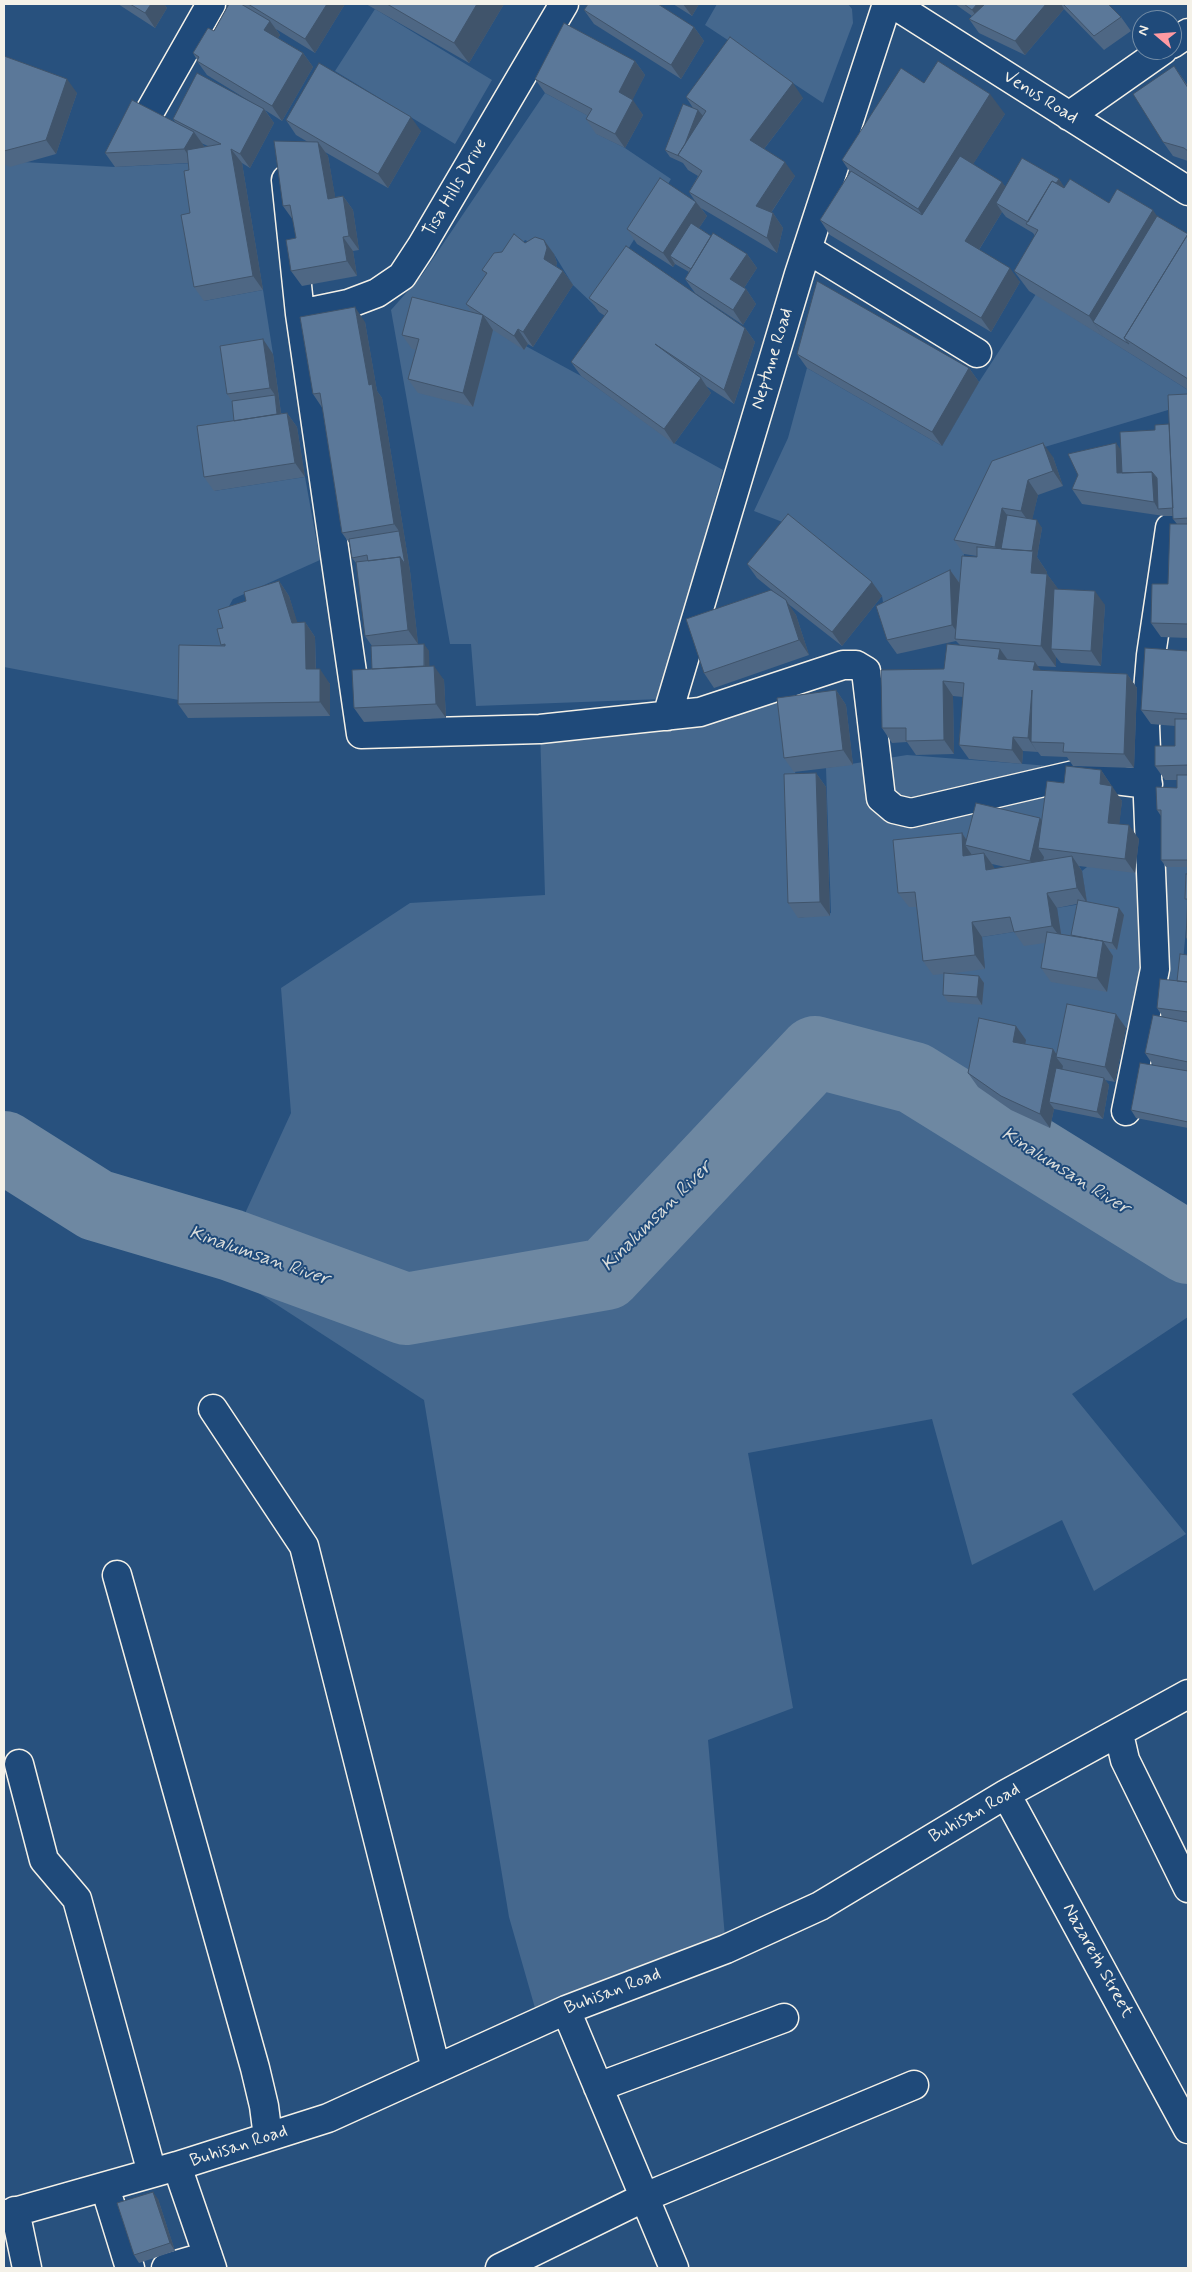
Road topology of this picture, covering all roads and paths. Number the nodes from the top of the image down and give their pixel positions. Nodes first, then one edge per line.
1 (211, 4) edge
2 (564, 4) edge
3 (887, 4) edge
4 (893, 4) edge
5 (1149, 60) edge
6 (149, 113) edge
7 (1069, 116) junction
8 (286, 176) edge
9 (1188, 191) edge
10 (807, 249) junction
11 (300, 314) junction
12 (977, 353) dead end
13 (1170, 528) edge
14 (1151, 656) junction
15 (1179, 656) edge
16 (667, 716) junction
17 (1148, 784) junction
18 (1126, 1111) dead end
19 (214, 1409) dead end
20 (117, 1575) dead end
21 (1188, 1694) edge
22 (1118, 1734) junction
23 (19, 1764) dead end
24 (1006, 1794) junction
25 (1188, 1888) edge
26 (566, 2010) junction
27 (784, 2018) dead end
28 (436, 2069) junction
29 (914, 2085) dead end
30 (598, 2087) junction
31 (1188, 2129) edge
32 (268, 2137) junction
33 (165, 2170) junction
34 (105, 2187) junction
35 (645, 2197) junction
36 (10, 2213) edge
37 (210, 2262) edge
38 (27, 2268) edge
39 (130, 2268) edge
40 (166, 2268) edge
41 (500, 2268) edge
42 (674, 2268) edge

1 - 6 street
2 - 11 street, Tisa Hills Drive
3 - 10 street, Neptune Road
4 - 7 street, Venus Road
5 - 7 street
7 - 9 street, Venus Road
8 - 11 street
10 - 12 street
10 - 16 street, Neptune Road
11 - 16 street
13 - 14 street
14 - 15 street
14 - 17 street
16 - 17 street
17 - 18 street
19 - 28 street
20 - 32 street
21 - 22 street, Buhisan Road
22 - 24 street, Buhisan Road
22 - 25 street
23 - 33 street
24 - 26 street, Buhisan Road
24 - 31 street, Nazareth Street
26 - 28 street, Buhisan Road
26 - 30 street
27 - 30 street
28 - 32 street, Buhisan Road
29 - 35 street
30 - 35 street
32 - 33 street, Buhisan Road
33 - 34 street, Buhisan Road
33 - 37 street
34 - 36 street, Buhisan Road
34 - 39 street
35 - 41 street
35 - 42 street
36 - 38 street
37 - 40 street

